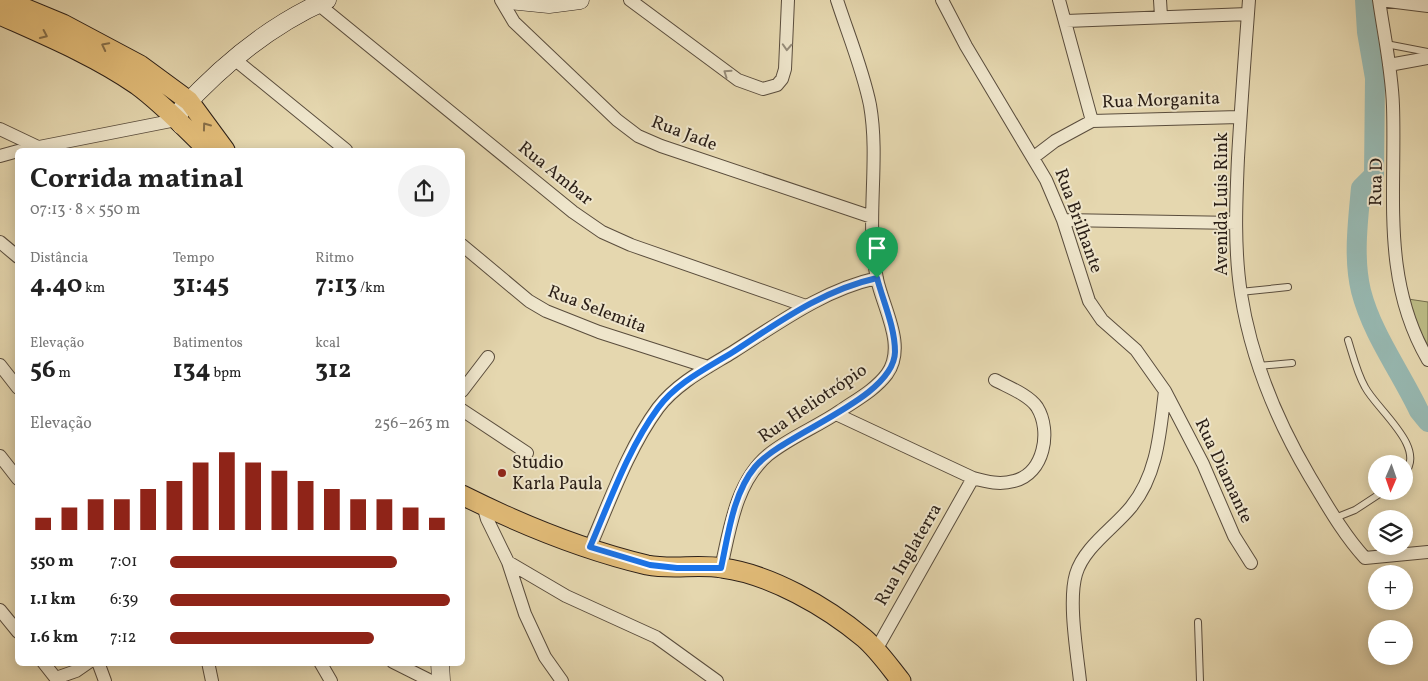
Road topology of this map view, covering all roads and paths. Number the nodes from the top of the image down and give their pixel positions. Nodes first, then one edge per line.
1 (5, 0) edge
2 (501, 0) edge
3 (509, 0) edge
4 (580, 0) edge
5 (630, 0) edge
6 (788, 0) edge
7 (837, 0) edge
8 (942, 0) edge
9 (1059, 0) edge
10 (1160, 0) edge
11 (1249, 0) edge
12 (1380, 0) edge
13 (322, 2) edge
14 (1428, 6) edge
15 (1248, 14) junction
16 (0, 15) edge
17 (1161, 16) junction
18 (1066, 21) junction
19 (1386, 44) junction
20 (1428, 52) edge
21 (233, 58) junction
22 (1428, 58) edge
23 (1389, 65) junction
24 (112, 70) junction
25 (189, 101) junction
26 (1239, 117) junction
27 (1092, 121) junction
28 (179, 122) junction
29 (0, 128) edge
30 (40, 148) edge
31 (206, 148) edge
32 (224, 148) edge
33 (344, 148) edge
34 (15, 153) edge
35 (0, 156) edge
36 (1034, 157) junction
37 (872, 217) junction
38 (1063, 220) junction
39 (1236, 222) junction
40 (0, 242) edge
41 (465, 248) edge
42 (15, 254) edge
43 (877, 278) junction
44 (1288, 288) dead end
45 (1240, 292) junction
46 (806, 306) junction
47 (1348, 340) dead end
48 (488, 357) dead end
49 (1428, 360) edge
50 (1292, 363) dead end
51 (0, 365) edge
52 (1258, 366) junction
53 (708, 367) junction
54 (995, 380) dead end
55 (15, 384) edge
56 (465, 387) edge
57 (1165, 391) junction
58 (465, 412) edge
59 (836, 414) junction
60 (527, 454) dead end
61 (1410, 455) edge
62 (0, 456) edge
63 (15, 475) edge
64 (973, 478) junction
65 (465, 496) edge
66 (1370, 500) edge
67 (483, 505) junction
68 (506, 516) junction
69 (1336, 518) junction
70 (501, 546) junction
71 (590, 547) junction
72 (1428, 552) edge
73 (508, 562) junction
74 (1251, 564) dead end
75 (721, 568) junction
76 (0, 610) edge
77 (1198, 622) dead end
78 (15, 628) edge
79 (876, 650) junction
80 (46, 666) edge
81 (83, 666) edge
82 (99, 666) edge
83 (209, 666) edge
84 (322, 666) edge
85 (402, 666) edge
86 (440, 666) edge
87 (57, 680) edge
88 (105, 681) edge
89 (212, 681) edge
90 (331, 681) edge
91 (432, 681) edge
92 (441, 681) edge
93 (562, 681) edge
94 (716, 681) edge
95 (901, 681) edge
96 (1080, 681) edge
97 (1200, 681) edge

25 -> 1 main road
2 - 37 street, Rua Jade
3 - 4 main road
6 -> 5 street
7 - 37 street, Rua Heliotrópio
8 - 36 street, Rua Brilhante
9 - 18 street
10 - 17 street
11 - 15 street, Avenida Luis Rink
12 - 14 street
12 - 19 street, Rua D
13 - 21 main road
13 - 46 street, Rua Ambar
15 - 17 street
15 - 26 street, Avenida Luis Rink
16 -> 24 main road
17 - 18 street
18 - 27 street
19 - 20 lane
19 - 23 street, Rua D
21 - 25 main road
21 - 33 street
22 - 23 street
23 - 49 street, Rua D
24 - 25 main road
24 - 28 main road
25 - 28 main road
32 -> 25 main road
26 - 27 street, Rua Morganita
26 - 39 street, Avenida Luis Rink
27 - 36 street, Rua Morganita
28 - 30 street
28 - 31 main road
29 - 30 street
34 - 35 street
36 - 38 street, Rua Brilhante
37 - 43 street, Rua Heliotrópio
38 - 39 street
38 - 57 street, Rua Brilhante
39 - 45 street, Avenida Luis Rink
40 - 42 street
41 - 53 street, Rua Selemita
43 - 46 street
43 - 59 street, Rua Heliotrópio
44 - 45 lane
45 - 52 street, Avenida Luis Rink
46 - 53 street
47 - 61 lane
48 - 56 street
50 - 52 lane
51 - 55 street
52 - 69 street, Avenida Luis Rink
53 - 71 street
54 - 64 street
57 - 74 street, Rua Diamante
57 - 96 street
58 - 60 street
59 - 64 street
59 - 75 street, Rua Heliotrópio
62 - 63 street
64 - 79 street, Rua Inglaterra
65 - 67 main road
66 - 69 lane
67 - 68 main road
67 - 70 street
68 - 70 street
68 - 71 main road
69 - 72 street, Avenida Luis Rink
70 - 73 street
71 - 75 main road
73 - 93 street
73 - 94 street
75 - 79 main road
76 - 78 street
77 - 97 lane
79 - 95 main road
80 - 87 street
81 - 87 street
82 - 88 street
83 - 89 street
84 - 90 street
85 - 91 street
86 - 92 main road

